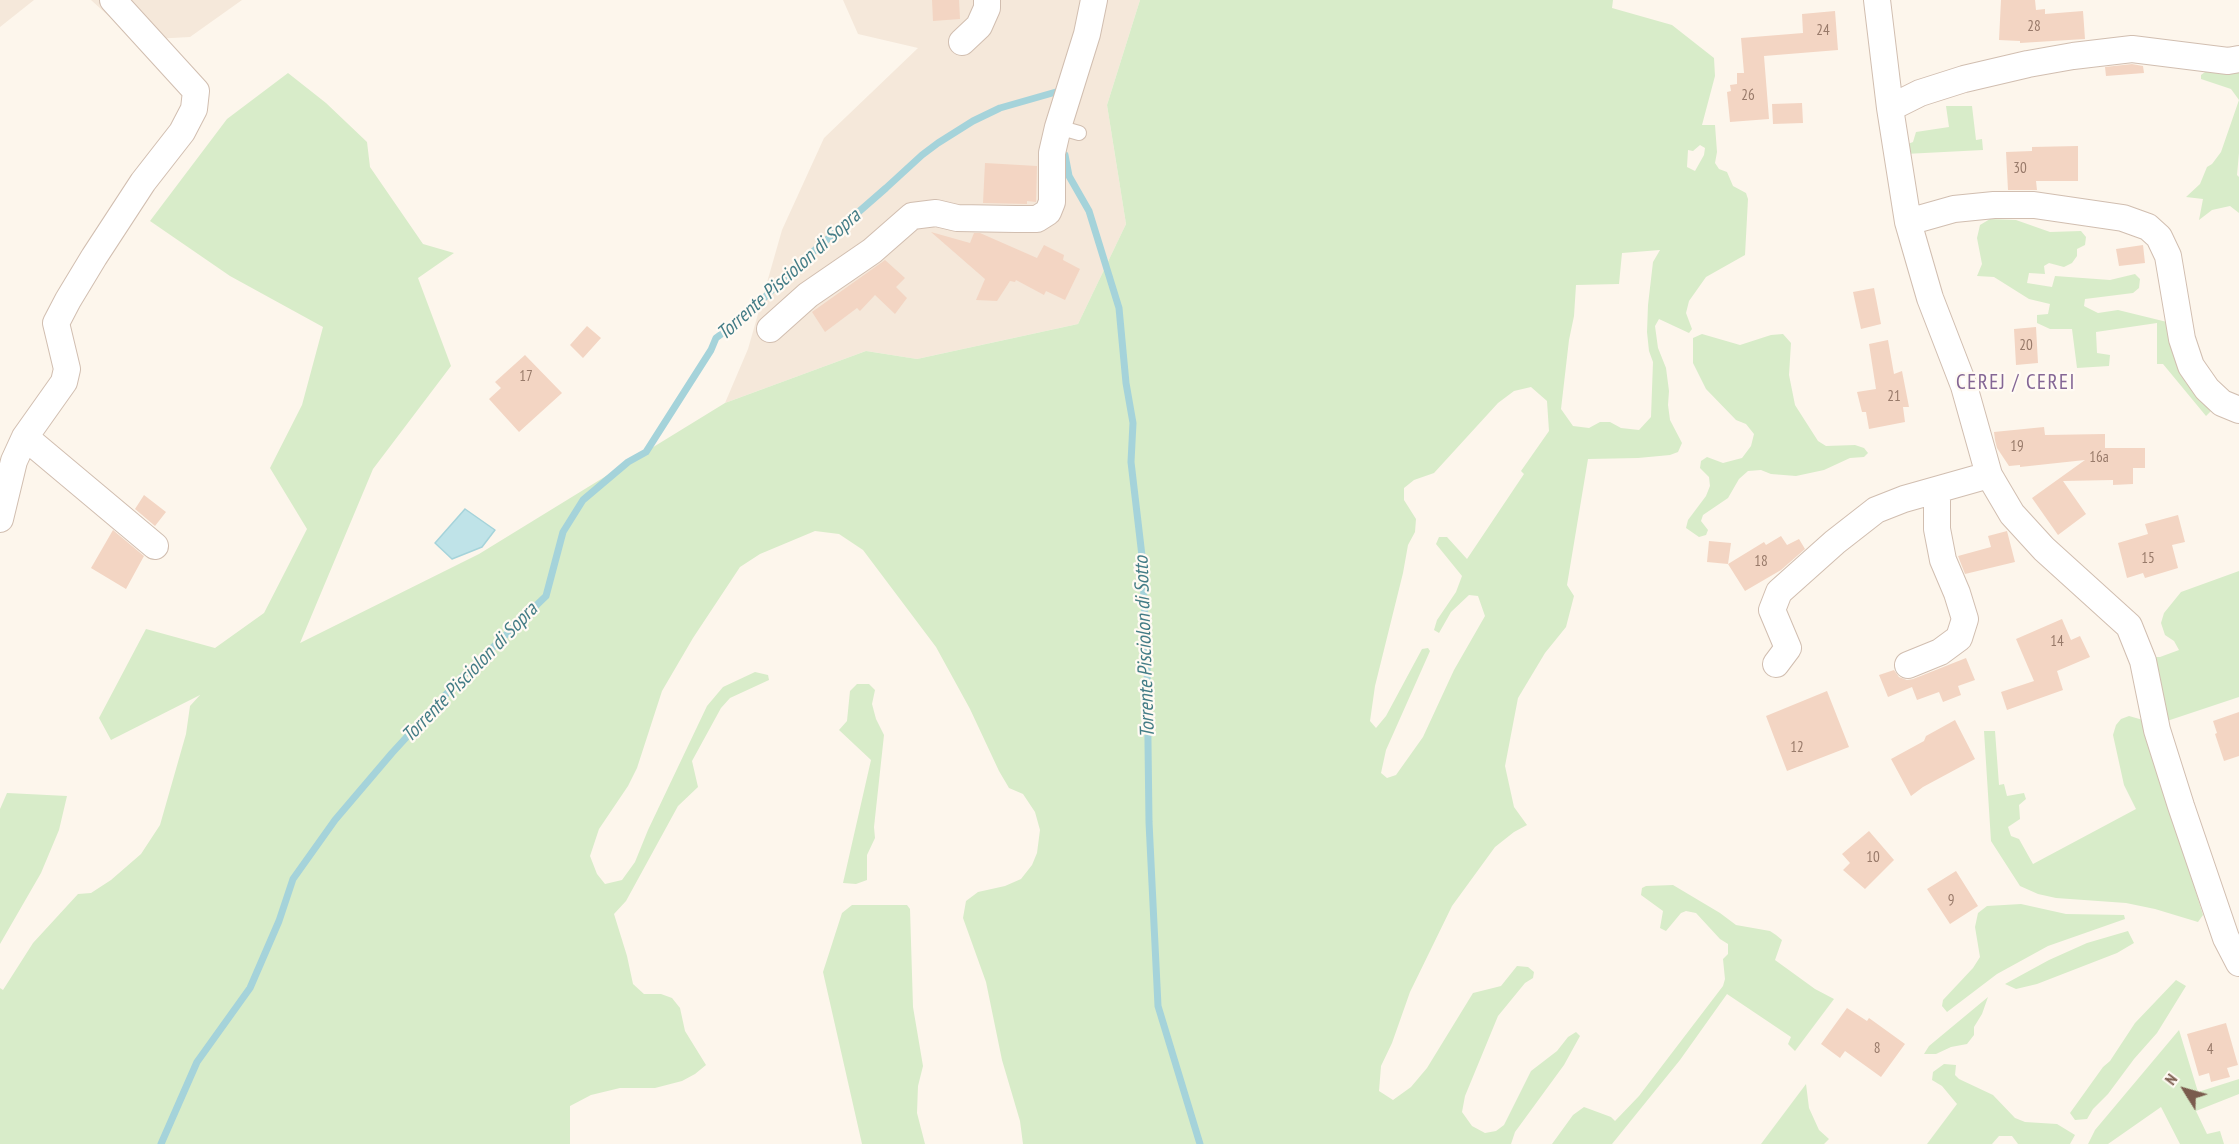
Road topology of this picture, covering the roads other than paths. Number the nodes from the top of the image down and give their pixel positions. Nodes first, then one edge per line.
1 (113, 0) edge
2 (987, 0) edge
3 (1094, 0) edge
4 (1877, 0) edge
5 (962, 42) dead end
6 (2239, 59) edge
7 (1890, 108) junction
8 (1908, 222) junction
9 (770, 329) dead end
10 (2239, 410) edge
11 (25, 437) junction
12 (1989, 475) junction
13 (1937, 491) junction
14 (0, 519) edge
15 (155, 546) dead end
16 (1776, 664) dead end
17 (1908, 665) dead end
18 (2239, 963) edge

1 - 11 street
2 - 5 street
3 - 9 street
4 - 7 street
6 - 7 street
7 - 8 street
8 - 10 street
8 - 12 street
11 - 14 street
11 - 15 street
12 - 13 street
12 - 18 street
13 - 16 street
13 - 17 street

